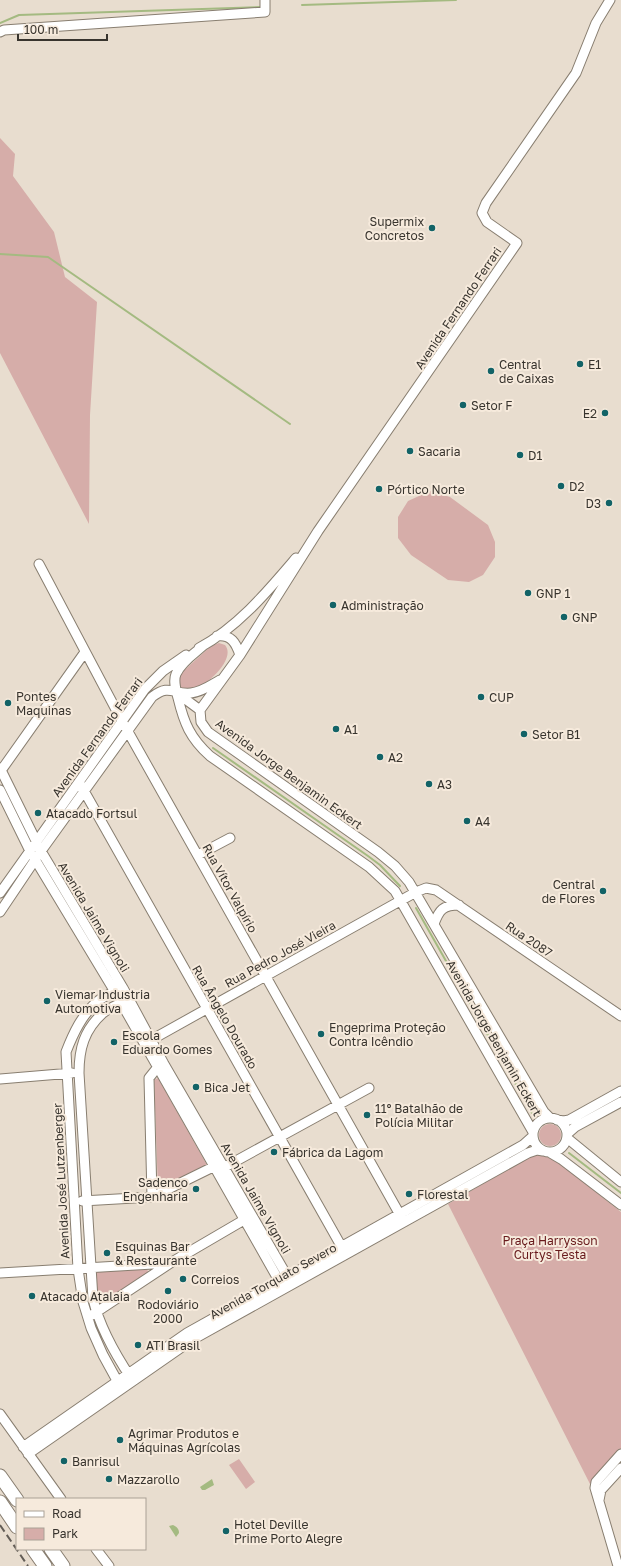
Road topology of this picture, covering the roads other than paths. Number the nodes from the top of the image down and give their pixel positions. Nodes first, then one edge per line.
1 (265, 0) edge
2 (607, 4) edge
3 (0, 32) edge
4 (318, 531) junction
5 (39, 564) dead end
6 (217, 636) junction
7 (204, 645) junction
8 (85, 652) junction
9 (240, 655) junction
10 (225, 677) junction
11 (177, 692) junction
12 (200, 710) junction
13 (122, 721) junction
14 (128, 731) junction
15 (0, 770) edge
16 (79, 782) junction
17 (0, 790) edge
18 (85, 791) junction
19 (67, 799) junction
20 (230, 838) dead end
21 (36, 842) junction
22 (30, 851) junction
23 (41, 851) junction
24 (198, 855) junction
25 (35, 860) junction
26 (418, 891) junction
27 (0, 893) edge
28 (401, 901) junction
29 (459, 905) junction
30 (0, 912) edge
31 (434, 924) junction
32 (266, 976) junction
33 (119, 990) junction
34 (125, 1001) junction
35 (207, 1009) junction
36 (621, 1016) edge
37 (151, 1040) junction
38 (161, 1066) junction
39 (67, 1073) junction
40 (79, 1073) junction
41 (0, 1079) edge
42 (369, 1088) dead end
43 (621, 1091) edge
44 (621, 1102) edge
45 (338, 1105) junction
46 (554, 1119) junction
47 (533, 1134) junction
48 (567, 1136) junction
49 (280, 1138) junction
50 (546, 1151) junction
51 (213, 1167) junction
52 (225, 1168) junction
53 (621, 1182) edge
54 (152, 1197) junction
55 (86, 1200) junction
56 (74, 1201) junction
57 (621, 1205) edge
58 (248, 1217) junction
59 (402, 1218) junction
60 (344, 1250) junction
61 (172, 1262) junction
62 (90, 1268) junction
63 (78, 1269) junction
64 (0, 1273) edge
65 (285, 1283) junction
66 (96, 1313) junction
67 (87, 1317) junction
68 (131, 1377) junction
69 (120, 1385) junction
70 (0, 1414) edge
71 (26, 1450) junction
72 (621, 1454) edge
73 (621, 1468) edge
74 (0, 1476) edge
75 (60, 1498) edge
76 (16, 1499) edge
77 (599, 1500) junction
78 (0, 1502) edge
79 (16, 1525) edge
80 (34, 1550) edge
81 (52, 1550) edge
82 (97, 1550) edge
83 (45, 1566) edge
84 (63, 1566) edge
85 (109, 1566) edge
86 (618, 1566) edge

1 - 3 street
2 - 4 street, Avenida Fernando Ferrari
4 - 6 street, Avenida Fernando Ferrari
4 - 9 street, Avenida Fernando Ferrari
5 - 8 street, Rua Vítor Valpírio
6 - 7 street, Avenida Fernando Ferrari
6 - 9 street
7 - 11 street, Avenida Jorge Benjamin Eckert
7 - 13 street, Avenida Fernando Ferrari
8 - 13 street, Rua Vítor Valpírio
8 - 15 street
9 - 10 street, Avenida Fernando Ferrari
10 - 11 street, Avenida Fernando Ferrari
10 - 12 street, Avenida Fernando Ferrari
11 - 12 street
11 - 14 street, Avenida Fernando Ferrari
11 - 28 street, Avenida Jorge Benjamin Eckert
12 - 26 street, Avenida Jorge Benjamin Eckert
13 - 14 street, Rua Vítor Valpírio
13 - 16 street, Avenida Fernando Ferrari
14 - 18 street, Avenida Fernando Ferrari
14 - 24 street, Rua Vítor Valpírio
15 - 21 street, Avenida Jaime Vignoli
16 - 18 street, Rua Ângelo Dourado
16 - 19 street, Avenida Fernando Ferrari
17 - 22 street, Avenida Jaime Vignoli
18 - 19 street
18 - 23 street, Avenida Fernando Ferrari
18 - 35 street, Rua Ângelo Dourado
19 - 21 street, Avenida Fernando Ferrari
20 - 24 street
21 - 22 street, Avenida Fernando Ferrari
21 - 23 street, Avenida Jaime Vignoli
22 - 25 street, Avenida Jaime Vignoli
22 - 27 street, Avenida Fernando Ferrari
23 - 25 street, Avenida Fernando Ferrari
23 - 33 street, Avenida Jaime Vignoli
24 - 32 street, Rua Vítor Valpírio
25 - 30 street, Avenida Fernando Ferrari
25 - 33 street, Avenida Jaime Vignoli
26 - 28 street, Rua Pedro José Vieira
26 - 29 street, Rua 2087
26 - 31 street, Avenida Jorge Benjamin Eckert
28 - 32 street, Rua Pedro José Vieira
28 - 47 street, Avenida Jorge Benjamin Eckert
29 - 31 street
29 - 36 street, Rua 2087
31 - 46 street, Avenida Jorge Benjamin Eckert
32 - 35 street, Rua Pedro José Vieira
32 - 45 street, Rua Vítor Valpírio
33 - 34 street, Avenida Jaime Vignoli
33 - 39 street, Avenida José Lutzenberger
34 - 37 street, Avenida Jaime Vignoli
34 - 38 street, Avenida Jaime Vignoli
34 - 40 street, Avenida José Lutzenberger
35 - 37 street, Rua Pedro José Vieira
35 - 49 street, Rua Ângelo Dourado
37 - 38 street, Avenida Jaime Vignoli
38 - 51 street, Avenida Jaime Vignoli
38 - 52 street, Avenida Jaime Vignoli
38 - 54 street
39 - 40 street
39 - 41 street
39 - 56 street, Avenida José Lutzenberger
40 - 55 street, Avenida José Lutzenberger
42 - 45 street
43 - 46 street
44 - 48 street
45 - 49 street
45 - 59 street, Rua Vítor Valpírio
46 - 47 street
46 - 48 street
47 - 50 street
47 - 59 street, Avenida Torquato Severo
48 - 50 street
48 - 53 street
49 - 52 street
49 - 60 street, Rua Ângelo Dourado
50 - 57 street
50 - 59 street, Avenida Torquato Severo
51 - 52 street
51 - 54 street
51 - 58 street, Avenida Jaime Vignoli
52 - 58 street, Avenida Jaime Vignoli
54 - 55 street
55 - 56 street
55 - 62 street, Avenida José Lutzenberger
56 - 63 street, Avenida José Lutzenberger
58 - 61 street
58 - 65 street, Avenida Jaime Vignoli
59 - 60 street, Avenida Torquato Severo
60 - 65 street, Avenida Torquato Severo
61 - 62 street
61 - 66 street
62 - 63 street
62 - 66 street, Avenida José Lutzenberger
63 - 64 street
63 - 67 street, Avenida José Lutzenberger
65 - 68 street, Avenida Torquato Severo
66 - 67 street
66 - 68 street, Avenida José Lutzenberger
67 - 69 street, Avenida José Lutzenberger
68 - 69 street, Avenida Torquato Severo
69 - 71 street, Avenida Torquato Severo
70 - 71 street
71 - 75 street
72 - 77 street
73 - 77 street
74 - 76 highway
77 - 86 street
78 - 79 highway
80 - 83 highway
81 - 84 highway
82 - 85 street

